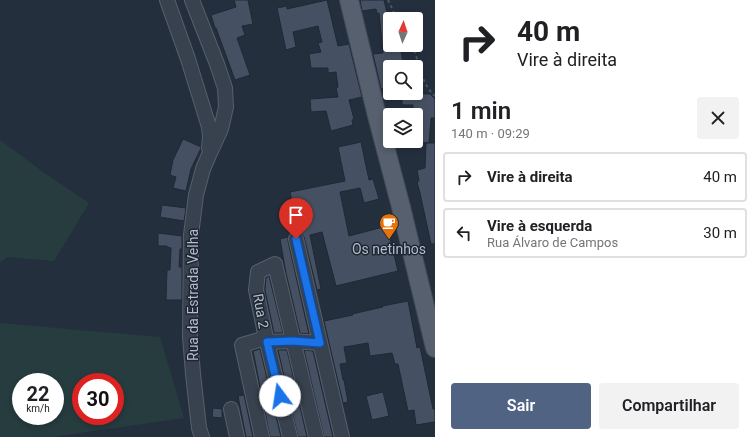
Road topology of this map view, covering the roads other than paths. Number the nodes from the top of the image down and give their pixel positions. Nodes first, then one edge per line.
1 (167, 0) edge
2 (192, 0) edge
3 (349, 0) edge
4 (208, 155) junction
5 (296, 239) dead end
6 (434, 339) edge
7 (266, 340) junction
8 (293, 341) junction
9 (320, 343) junction
10 (231, 409) dead end
11 (202, 437) edge
12 (237, 437) edge
13 (262, 437) edge
14 (290, 437) edge
15 (316, 437) edge
16 (342, 437) edge

1 - 4 street, Rua da Estrada Velha
2 - 4 street, Rua da Estrada Velha
3 - 6 main road
4 - 11 street, Rua da Estrada Velha
5 - 9 street
7 - 8 street
7 - 8 street, Rua 2
7 - 13 street
7 - 14 street, Rua 2
8 - 9 street
8 - 15 street
9 - 16 street
10 - 12 street

